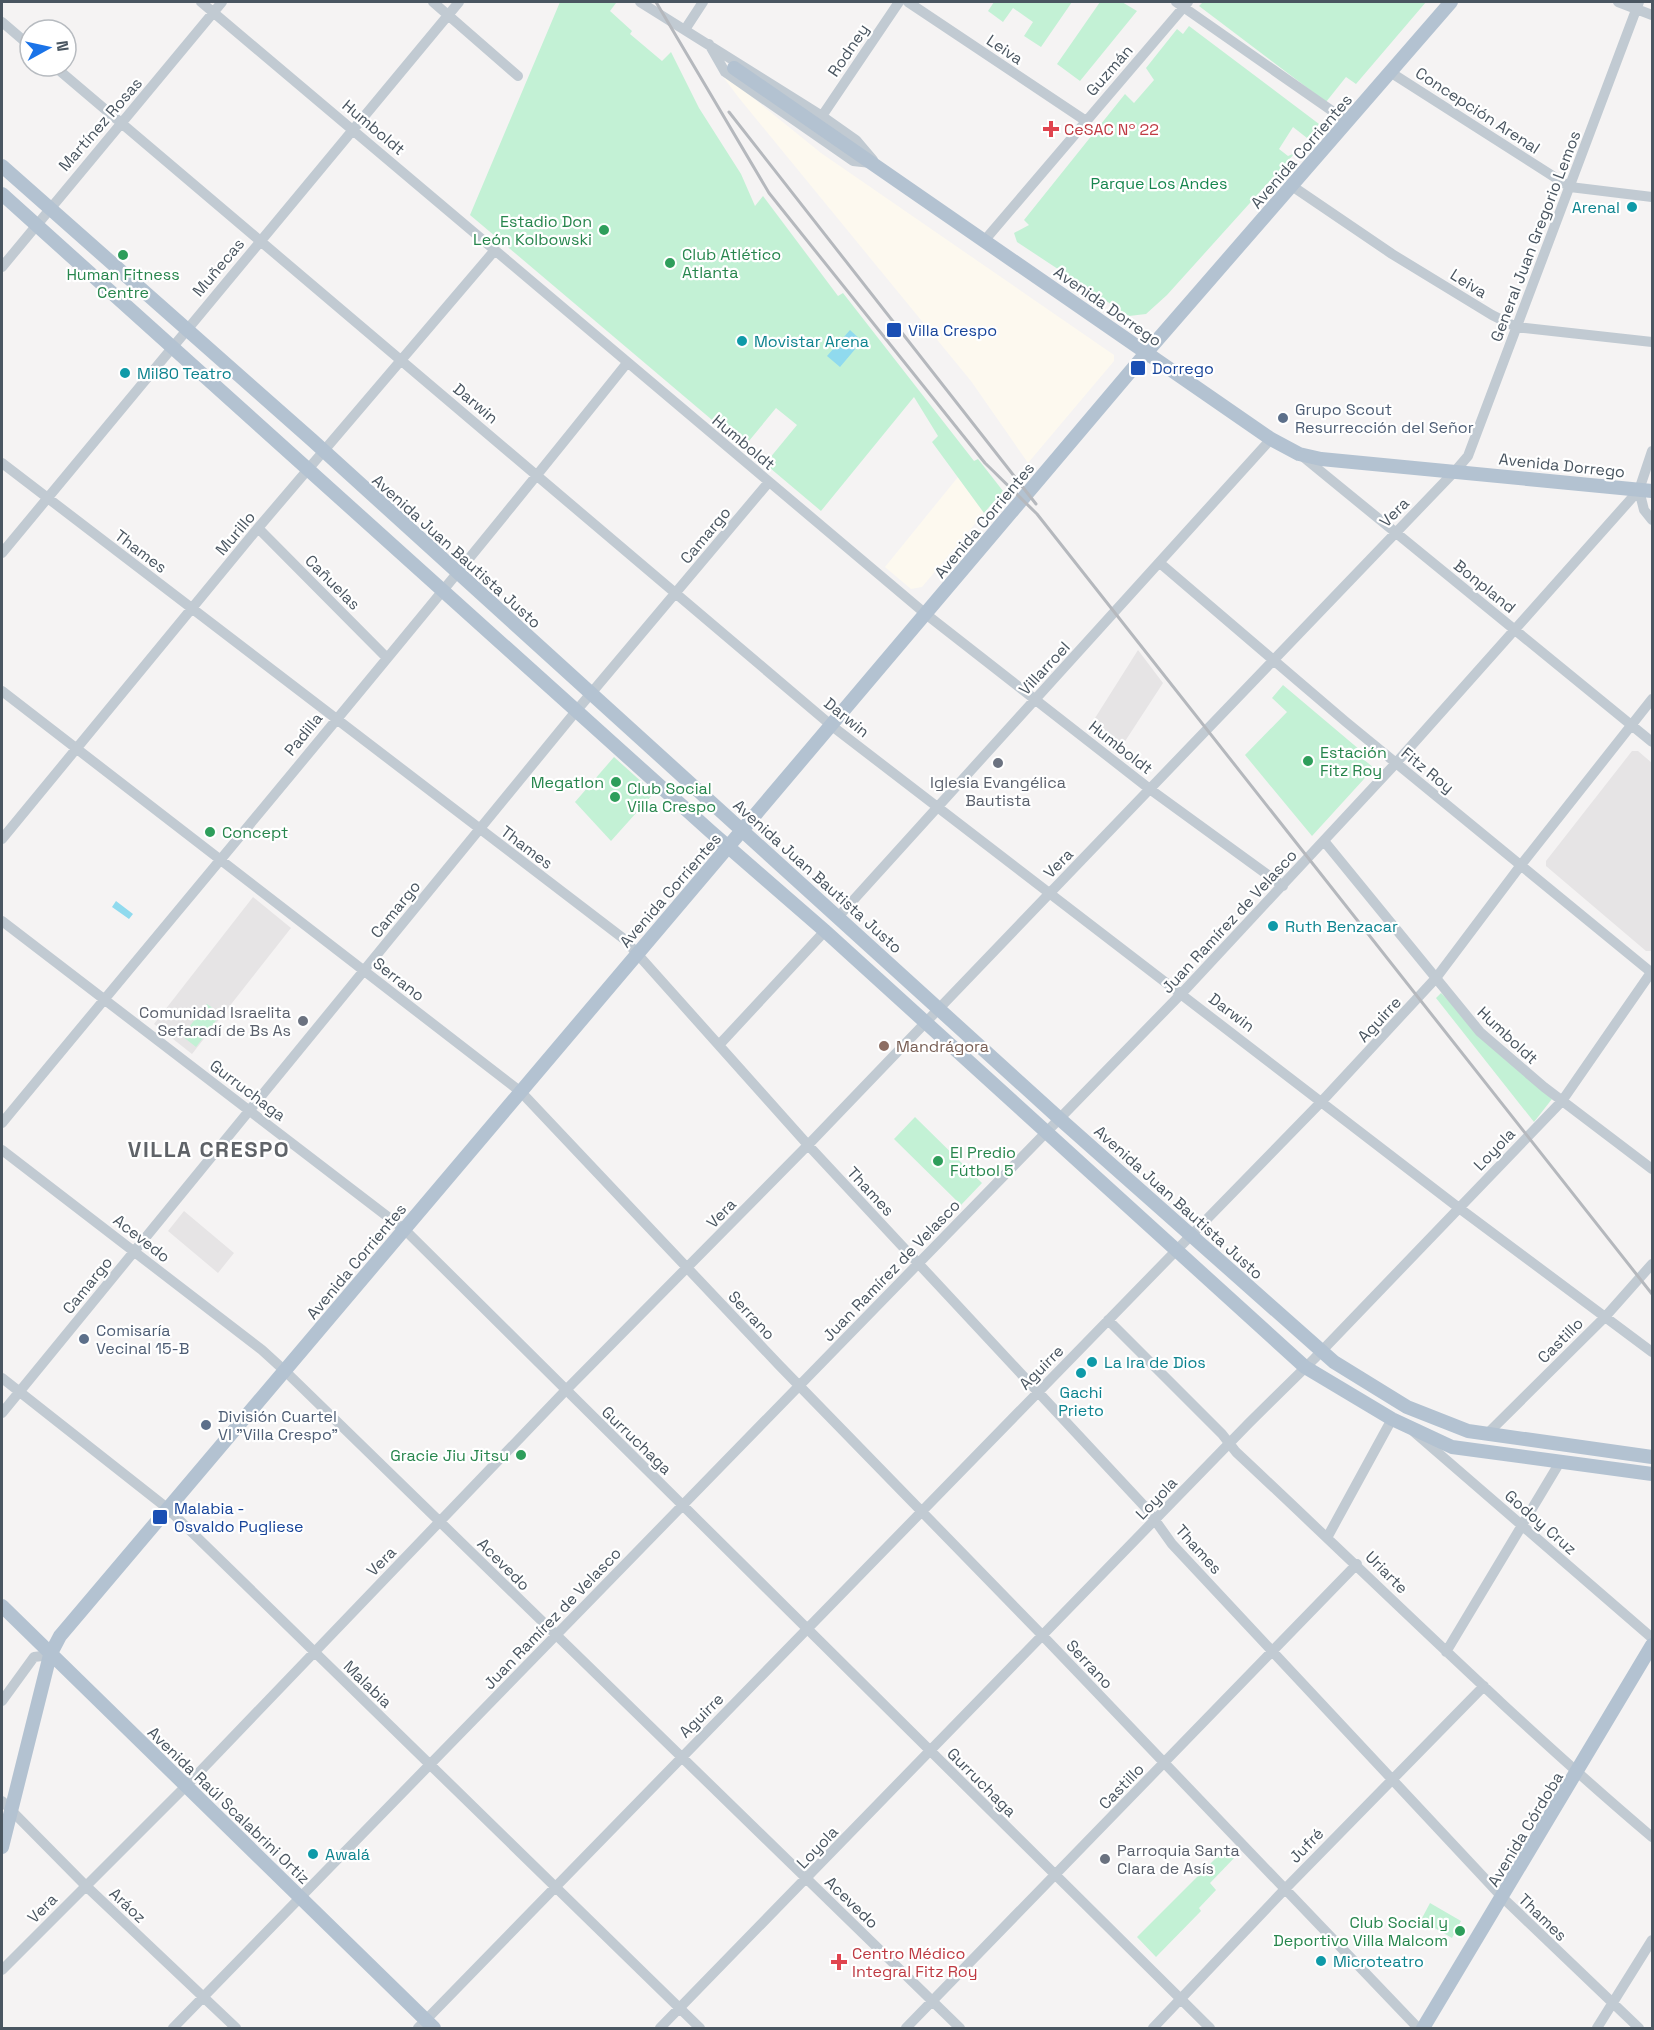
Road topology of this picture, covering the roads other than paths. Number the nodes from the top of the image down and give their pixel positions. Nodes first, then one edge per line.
1 (201, 2) edge
2 (222, 2) edge
3 (433, 2) edge
4 (459, 2) edge
5 (640, 2) edge
6 (703, 2) edge
7 (899, 2) edge
8 (908, 2) edge
9 (1451, 2) edge
10 (1618, 2) edge
11 (1183, 3) edge
12 (1638, 5) edge
13 (213, 13) junction
14 (448, 15) junction
15 (1653, 15) edge
16 (2, 22) edge
17 (686, 28) junction
18 (18, 36) edge
19 (709, 44) junction
20 (731, 66) junction
21 (1390, 72) junction
22 (518, 76) dead end
23 (68, 78) edge
24 (822, 116) junction
25 (1086, 121) junction
26 (120, 122) junction
27 (1348, 122) junction
28 (352, 128) junction
29 (875, 163) junction
30 (2, 166) edge
31 (1292, 186) junction
32 (1570, 187) junction
33 (2, 194) edge
34 (1653, 197) edge
35 (48, 208) junction
36 (36, 225) junction
37 (261, 240) junction
38 (984, 241) junction
39 (495, 250) junction
40 (2, 267) edge
41 (1516, 327) junction
42 (186, 329) junction
43 (1653, 342) edge
44 (172, 346) junction
45 (1146, 353) junction
46 (400, 359) junction
47 (627, 363) junction
48 (1271, 439) junction
49 (323, 450) junction
50 (1653, 451) edge
51 (1299, 454) junction
52 (2, 463) edge
53 (307, 470) junction
54 (1456, 470) junction
55 (537, 476) junction
56 (768, 483) junction
57 (1646, 491) edge
58 (46, 498) junction
59 (1653, 520) edge
60 (258, 528) junction
61 (1395, 533) junction
62 (2, 553) edge
63 (1161, 564) junction
64 (459, 574) junction
65 (444, 590) junction
66 (677, 593) junction
67 (192, 608) junction
68 (927, 615) junction
69 (1515, 629) junction
70 (386, 657) junction
71 (1274, 660) junction
72 (2, 691) edge
73 (591, 695) junction
74 (1036, 699) junction
75 (1653, 699) edge
76 (577, 710) junction
77 (336, 718) junction
78 (1632, 725) junction
79 (832, 726) junction
80 (1653, 742) edge
81 (75, 748) junction
82 (1396, 763) junction
83 (1151, 790) junction
84 (938, 807) junction
85 (480, 829) junction
86 (744, 830) junction
87 (2, 839) edge
88 (1324, 841) junction
89 (728, 847) junction
90 (220, 861) junction
91 (1521, 865) junction
92 (1283, 886) junction
93 (1050, 893) junction
94 (838, 917) junction
95 (2, 921) edge
96 (825, 931) junction
97 (637, 954) junction
98 (364, 971) junction
99 (1652, 972) edge
100 (1436, 978) junction
101 (1182, 993) junction
102 (104, 999) junction
103 (940, 1007) junction
104 (926, 1022) junction
105 (719, 1045) junction
106 (521, 1092) junction
107 (1323, 1100) junction
108 (1562, 1101) junction
109 (249, 1109) junction
110 (1061, 1120) junction
111 (2, 1123) edge
112 (1048, 1134) junction
113 (808, 1145) junction
114 (2, 1150) edge
115 (1653, 1169) edge
116 (1459, 1208) junction
117 (405, 1230) junction
118 (1191, 1234) junction
119 (1176, 1249) junction
120 (133, 1250) junction
121 (917, 1264) junction
122 (1653, 1264) edge
123 (687, 1268) junction
124 (1605, 1317) junction
125 (1108, 1320) junction
126 (1321, 1351) junction
127 (1653, 1352) edge
128 (1305, 1367) junction
129 (285, 1371) junction
130 (2, 1378) edge
131 (800, 1386) junction
132 (19, 1390) junction
133 (565, 1391) junction
134 (1037, 1393) junction
135 (2, 1413) edge
136 (1392, 1419) junction
137 (1409, 1428) junction
138 (1486, 1435) junction
139 (1230, 1442) junction
140 (1653, 1457) edge
141 (1560, 1462) junction
142 (1653, 1474) edge
143 (682, 1506) junction
144 (167, 1508) junction
145 (921, 1511) junction
146 (440, 1521) junction
147 (1155, 1521) junction
148 (1523, 1526) junction
149 (1328, 1536) junction
150 (1357, 1564) junction
151 (2, 1606) edge
152 (806, 1630) junction
153 (1042, 1635) junction
154 (555, 1636) junction
155 (1653, 1638) edge
156 (1653, 1645) edge
157 (1273, 1649) junction
158 (1446, 1652) junction
159 (314, 1653) junction
160 (50, 1655) junction
161 (1484, 1686) junction
162 (2, 1701) edge
163 (930, 1751) junction
164 (680, 1757) junction
165 (429, 1764) junction
166 (1163, 1764) junction
167 (1577, 1773) junction
168 (1393, 1778) junction
169 (186, 1786) junction
170 (6, 1805) edge
171 (1653, 1837) edge
172 (2, 1847) edge
173 (1055, 1877) junction
174 (807, 1879) junction
175 (86, 1886) junction
176 (555, 1886) junction
177 (1285, 1889) junction
178 (301, 1898) junction
179 (1503, 1898) junction
180 (1653, 1940) edge
181 (2, 1970) edge
182 (204, 1996) junction
183 (1181, 2000) junction
184 (932, 2001) junction
185 (1612, 2004) junction
186 (680, 2008) junction
187 (426, 2026) edge
188 (173, 2028) edge
189 (236, 2028) edge
190 (660, 2028) edge
191 (700, 2028) edge
192 (906, 2028) edge
193 (960, 2028) edge
194 (1153, 2028) edge
195 (1210, 2028) edge
196 (1418, 2028) edge
197 (1423, 2028) edge
198 (1597, 2028) edge
199 (1639, 2028) edge

1 - 13 street, Humboldt
2 - 13 street, Martínez Rosas
3 - 14 street
4 - 14 street, Muñecas
5 - 17 street, Avenida Dorrego
6 - 17 street
7 - 24 street, Rodney
8 - 25 street, Leiva
9 - 21 main road, Avenida Corrientes
10 - 12 street
11 - 25 street, Guzmán
11 - 27 street
12 - 15 street
12 - 32 street, General Juan Gregorio Lemos
13 - 26 street, Martínez Rosas
13 - 28 street, Humboldt
14 - 22 street
14 - 28 street, Muñecas
16 - 18 street
17 - 19 street, Avenida Dorrego
19 - 20 street, Avenida Dorrego
19 - 20 street, Avenida Dorrego
20 - 24 street, Avenida Dorrego
20 - 29 main road, Avenida Dorrego
21 - 27 main road, Avenida Corrientes
21 - 32 street, Concepción Arenal
23 - 26 street, Darwin
24 - 29 street, Avenida Dorrego
25 - 38 street, Guzmán
26 - 35 street, Martínez Rosas
26 - 37 street, Darwin
27 - 31 main road, Avenida Corrientes
28 - 37 street, Muñecas
28 - 39 street, Humboldt
29 - 38 main road, Avenida Dorrego
30 - 35 main road, Avenida Juan Bautista Justo
31 - 41 street, Leiva
31 - 45 main road, Avenida Corrientes
32 - 34 street, Concepción Arenal
32 - 41 street, General Juan Gregorio Lemos
33 - 36 main road
35 - 36 street, Martínez Rosas
35 - 42 main road, Avenida Juan Bautista Justo
36 - 40 street, Martínez Rosas
36 - 44 main road
37 - 42 street, Muñecas
37 - 46 street, Darwin
38 - 45 main road, Avenida Dorrego
39 - 46 street, Murillo
39 - 47 street, Humboldt
41 - 43 street, Leiva
41 - 54 street, General Juan Gregorio Lemos
42 - 44 street, Muñecas
42 - 49 main road, Avenida Juan Bautista Justo
44 - 53 main road
44 - 58 street, Muñecas
45 - 48 main road, Avenida Dorrego
45 - 68 main road, Avenida Corrientes
46 - 49 street, Murillo
46 - 55 street, Darwin
47 - 55 street, Padilla
47 - 56 street, Humboldt
48 - 51 main road, Avenida Dorrego
48 - 63 street, Villarroel
49 - 53 street, Murillo
49 - 64 main road, Avenida Juan Bautista Justo
50 - 57 street
51 - 54 main road, Avenida Dorrego
51 - 61 street, Bonpland
52 - 58 street, Thames
53 - 60 street, Murillo
53 - 65 main road
54 - 57 main road, Avenida Dorrego
54 - 61 street, Vera
55 - 64 street, Padilla
55 - 66 street, Darwin
56 - 66 street, Camargo
56 - 68 street, Humboldt
57 - 59 street
57 - 69 street, Juan Ramírez de Velasco
58 - 62 street, Muñecas
58 - 67 street, Thames
60 - 67 street, Murillo
60 - 70 street, Cañuelas
61 - 69 street, Bonpland
61 - 71 street, Vera
63 - 71 street, Fitz Roy
63 - 74 street, Villarroel
64 - 65 street, Padilla
64 - 73 main road, Avenida Juan Bautista Justo
65 - 70 street, Padilla
65 - 76 main road
66 - 73 street, Camargo
66 - 79 street, Darwin
67 - 77 street, Thames
67 - 81 street, Murillo
68 - 74 street, Humboldt
68 - 79 main road, Avenida Corrientes
69 - 78 street, Bonpland
69 - 82 street, Juan Ramírez de Velasco
70 - 77 street, Padilla
71 - 82 street, Fitz Roy
71 - 83 street, Vera
72 - 81 street, Serrano
73 - 76 street, Camargo
73 - 86 main road, Avenida Juan Bautista Justo
74 - 83 street, Humboldt
74 - 84 street, Villarroel
75 - 78 street, Aguirre
76 - 85 street, Camargo
76 - 89 main road
77 - 85 street, Thames
77 - 90 street, Padilla
78 - 80 street, Bonpland
78 - 91 street, Aguirre
79 - 84 street, Darwin
79 - 86 main road, Avenida Corrientes
81 - 87 street, Murillo
81 - 90 street, Serrano
82 - 88 street, Juan Ramírez de Velasco
82 - 91 street, Fitz Roy
83 - 92 street, Humboldt
83 - 93 street, Vera
84 - 93 street, Darwin
84 - 94 street, Villarroel
85 - 97 street, Thames
85 - 98 street, Camargo
86 - 89 main road, Avenida Corrientes
86 - 94 main road, Avenida Juan Bautista Justo
88 - 92 street, Juan Ramírez de Velasco
88 - 100 street, Humboldt
89 - 96 main road
89 - 97 main road, Avenida Corrientes
90 - 98 street, Serrano
90 - 102 street, Padilla
91 - 99 street, Fitz Roy
91 - 100 street, Aguirre
92 - 101 street, Juan Ramírez de Velasco
93 - 101 street, Darwin
93 - 103 street, Vera
94 - 103 main road, Avenida Juan Bautista Justo
95 - 102 street, Gurruchaga
96 - 104 main road
96 - 105 street
97 - 105 street, Thames
97 - 106 main road, Avenida Corrientes
98 - 106 street, Serrano
98 - 109 street, Camargo
99 - 108 street, Loyola
100 - 107 street, Aguirre
100 - 108 street, Humboldt
101 - 107 street, Darwin
101 - 110 street, Juan Ramírez de Velasco
102 - 109 street, Gurruchaga
102 - 111 street, Padilla
103 - 104 street, Vera
103 - 110 main road, Avenida Juan Bautista Justo
104 - 112 main road
104 - 113 street, Vera
105 - 113 street, Thames
106 - 117 main road, Avenida Corrientes
106 - 123 street, Serrano
107 - 116 street, Darwin
107 - 118 street, Aguirre
108 - 115 street, Humboldt
108 - 116 street, Loyola
109 - 117 street, Gurruchaga
109 - 120 street, Camargo
110 - 112 street, Juan Ramírez de Velasco
110 - 118 main road, Avenida Juan Bautista Justo
112 - 119 main road
112 - 121 street, Juan Ramírez de Velasco
113 - 121 street, Thames
113 - 123 street, Vera
114 - 120 street, Acevedo
116 - 124 street, Darwin
116 - 126 street, Loyola
117 - 129 main road, Avenida Corrientes
117 - 133 street, Gurruchaga
118 - 119 street, Aguirre
118 - 126 main road, Avenida Juan Bautista Justo
119 - 125 street, Aguirre
119 - 128 main road
120 - 129 street, Acevedo
120 - 132 street, Camargo
121 - 131 street, Juan Ramírez de Velasco
121 - 134 street, Thames
122 - 124 street, Castillo
123 - 131 street, Serrano
123 - 133 street, Vera
124 - 127 street, Darwin
124 - 138 street, Castillo
125 - 134 street, Aguirre
125 - 139 street, Uriarte
126 - 128 street, Loyola
126 - 138 main road, Avenida Juan Bautista Justo
128 - 136 main road
128 - 139 street, Loyola
129 - 144 main road, Avenida Corrientes
129 - 146 street, Acevedo
130 - 132 street, Malabia
131 - 143 street, Juan Ramírez de Velasco
131 - 145 street, Serrano
132 - 135 street, Camargo
132 - 144 street, Malabia
133 - 143 street, Gurruchaga
133 - 146 street, Vera
134 - 145 street, Aguirre
134 - 147 street, Thames
136 - 137 main road
136 - 149 street
137 - 141 main road
137 - 148 street, Godoy Cruz
138 - 140 main road, Avenida Juan Bautista Justo
139 - 147 street, Loyola
139 - 149 street, Uriarte
141 - 142 main road
141 - 148 street
143 - 152 street, Gurruchaga
143 - 154 street, Juan Ramírez de Velasco
144 - 159 street, Malabia
144 - 160 main road, Avenida Corrientes
145 - 152 street, Aguirre
145 - 153 street, Serrano
146 - 154 street, Acevedo
146 - 159 street, Vera
147 - 153 street, Loyola
147 - 157 street, Thames
148 - 155 street, Godoy Cruz
148 - 158 street
149 - 150 street, Uriarte
150 - 157 street, Castillo
150 - 158 street, Uriarte
151 - 160 main road, Avenida Raúl Scalabrini Ortiz
152 - 163 street, Gurruchaga
152 - 164 street, Aguirre
153 - 163 street, Loyola
153 - 166 street, Serrano
154 - 164 street, Acevedo
154 - 165 street, Juan Ramírez de Velasco
156 - 167 main road, Avenida Córdoba
157 - 166 street, Castillo
157 - 168 street, Thames
158 - 161 street, Uriarte
159 - 165 street, Malabia
159 - 169 street, Vera
160 - 162 street
160 - 169 main road, Avenida Raúl Scalabrini Ortiz
160 - 170 main road, Avenida Corrientes
161 - 167 street, Uriarte
161 - 168 street, Jufré
163 - 173 street, Gurruchaga
163 - 174 street, Loyola
164 - 174 street, Acevedo
164 - 176 street, Aguirre
165 - 176 street, Malabia
165 - 178 street, Juan Ramírez de Velasco
166 - 173 street, Castillo
166 - 177 street, Serrano
167 - 171 street, Uriarte
167 - 179 main road, Avenida Córdoba
168 - 177 street, Jufré
168 - 179 street, Thames
169 - 175 street, Vera
169 - 178 main road, Avenida Raúl Scalabrini Ortiz
170 - 172 main road, Avenida Corrientes
170 - 175 street, Aráoz
173 - 183 street, Gurruchaga
173 - 184 street, Castillo
174 - 184 street, Acevedo
174 - 186 street, Loyola
175 - 181 street, Vera
175 - 182 street, Aráoz
176 - 186 street, Malabia
176 - 187 street, Aguirre
177 - 183 street, Jufré
177 - 196 street, Serrano
178 - 182 street, Juan Ramírez de Velasco
178 - 187 main road, Avenida Raúl Scalabrini Ortiz
179 - 185 street, Thames
179 - 197 main road, Avenida Córdoba
180 - 185 street
182 - 188 street, Juan Ramírez de Velasco
182 - 189 street, Aráoz
183 - 194 street, Jufré
183 - 195 street, Gurruchaga
184 - 192 street, Castillo
184 - 193 street, Acevedo
185 - 198 street
185 - 199 street, Thames
186 - 190 street, Loyola
186 - 191 street, Malabia

